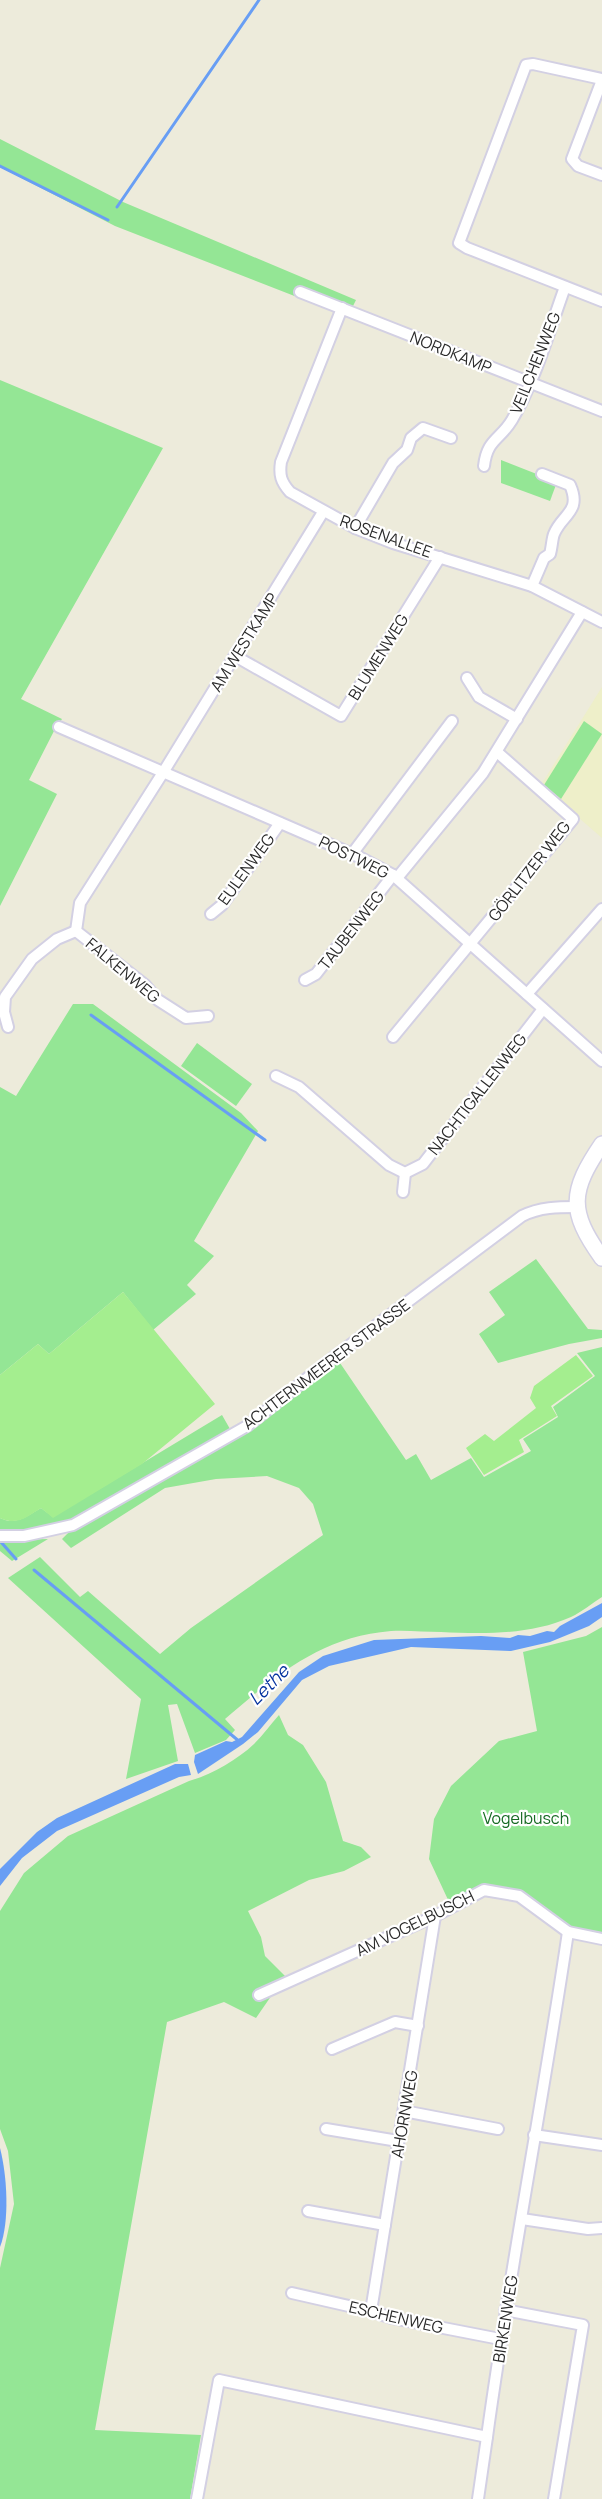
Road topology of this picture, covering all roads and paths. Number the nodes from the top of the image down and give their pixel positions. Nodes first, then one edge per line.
1 (602, 80) edge
2 (602, 175) edge
3 (565, 287) junction
4 (300, 292) dead end
5 (602, 301) edge
6 (342, 308) junction
7 (530, 383) junction
8 (602, 411) edge
9 (452, 438) dead end
10 (484, 466) dead end
11 (542, 474) dead end
12 (323, 512) junction
13 (355, 528) junction
14 (440, 557) junction
15 (532, 586) junction
16 (582, 612) junction
17 (602, 622) edge
18 (235, 656) junction
19 (467, 678) dead end
20 (517, 719) junction
21 (452, 721) dead end
22 (59, 727) dead end
23 (497, 752) junction
24 (164, 771) junction
25 (280, 823) junction
26 (352, 854) junction
27 (395, 877) junction
28 (602, 909) edge
29 (211, 914) dead end
30 (76, 931) junction
31 (471, 945) junction
32 (305, 980) dead end
33 (527, 994) junction
34 (543, 1009) junction
35 (208, 1016) dead end
36 (8, 1027) dead end
37 (393, 1037) dead end
38 (602, 1060) edge
39 (276, 1076) dead end
40 (602, 1144) edge
41 (405, 1173) junction
42 (403, 1192) dead end
43 (577, 1207) junction
44 (602, 1258) edge
45 (0, 1536) edge
46 (435, 1916) junction
47 (568, 1932) junction
48 (602, 1939) edge
49 (259, 1995) dead end
50 (418, 2026) junction
51 (332, 2049) dead end
52 (404, 2111) junction
53 (326, 2129) dead end
54 (498, 2129) dead end
55 (534, 2135) junction
56 (398, 2141) junction
57 (602, 2145) edge
58 (308, 2211) dead end
59 (522, 2219) junction
60 (385, 2225) junction
61 (602, 2228) edge
62 (292, 2293) dead end
63 (505, 2310) junction
64 (371, 2311) junction
65 (501, 2339) junction
66 (487, 2438) junction
67 (197, 2499) edge
68 (478, 2499) edge
69 (554, 2499) edge

1 - 2 street
1 - 3 street
3 - 5 street
3 - 7 street, VEILCHENWEG
4 - 6 street, NORDKAMP
6 - 7 street, NORDKAMP
6 - 12 street, ROSENALLEE
7 - 8 street, NORDKAMP
7 - 10 street, VEILCHENWEG
9 - 13 street
11 - 15 street
12 - 13 street, ROSENALLEE
12 - 18 street, AM WESTKAMP
13 - 14 street, ROSENALLEE
14 - 15 street, ROSENALLEE
14 - 18 street, BLUMENWEG
15 - 16 street, ROSENALLEE
16 - 17 street, ROSENALLEE
16 - 20 street, TAUBENWEG
18 - 24 street, AM WESTKAMP
19 - 20 street
20 - 23 street, TAUBENWEG
21 - 26 street
22 - 24 street, POSTWEG
23 - 27 street, TAUBENWEG
23 - 31 street, GÖRLITZER WEG
24 - 25 street, POSTWEG
24 - 30 street, FALKENWEG
25 - 26 street, POSTWEG
25 - 29 street, EULENWEG
26 - 27 street, POSTWEG
27 - 31 street, POSTWEG
27 - 32 street, TAUBENWEG
28 - 33 street
30 - 35 street, FALKENWEG
30 - 36 street
31 - 33 street, POSTWEG
31 - 37 street
33 - 34 street, POSTWEG
34 - 38 street, POSTWEG
34 - 41 street, NACHTIGALLENWEG
39 - 41 street
40 - 43 street
41 - 42 street
43 - 44 street
43 - 45 street, ACHTERNMEERER STRASSE
46 - 47 street, AM VOGELBUSCH
46 - 49 street, AM VOGELBUSCH
46 - 50 street, AHORNWEG
47 - 48 street, AM VOGELBUSCH
47 - 55 street, BIRKENWEG
50 - 51 street
50 - 52 street, AHORNWEG
52 - 54 street
52 - 56 street, AHORNWEG
53 - 56 street
55 - 57 street
55 - 59 street, BIRKENWEG
56 - 60 street, AHORNWEG
58 - 60 street
59 - 61 street
59 - 63 street, BIRKENWEG
60 - 64 street, AHORNWEG
62 - 64 street, ESCHENWEG
63 - 65 street, BIRKENWEG
63 - 69 street
64 - 65 street, ESCHENWEG
65 - 66 street, BIRKENWEG
66 - 67 street
66 - 68 street, BIRKENWEG

